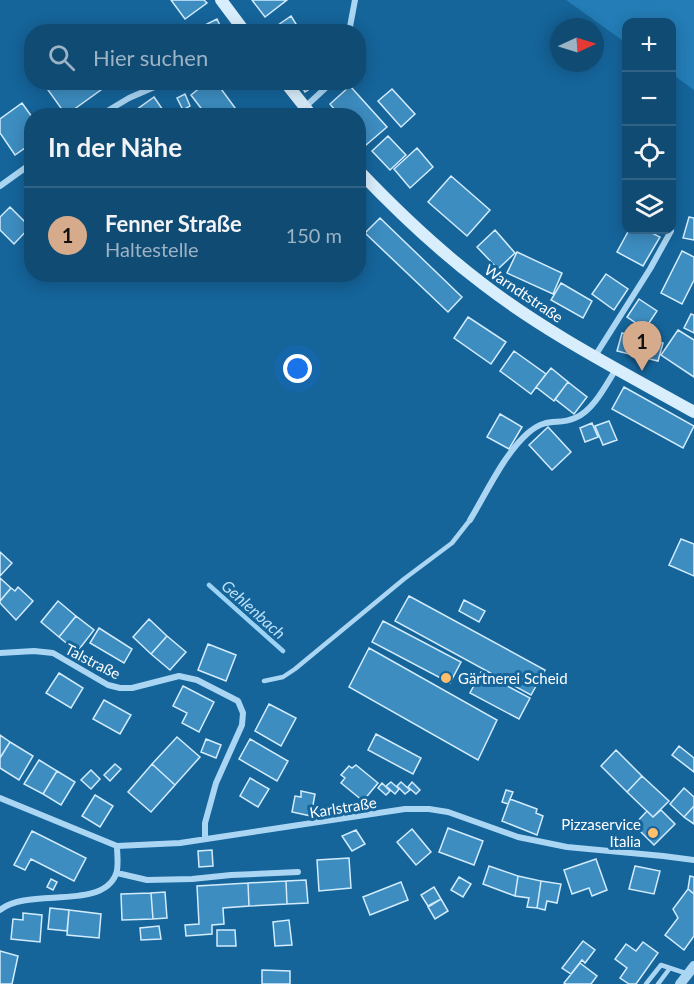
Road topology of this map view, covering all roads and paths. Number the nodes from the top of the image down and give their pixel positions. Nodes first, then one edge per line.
1 (221, 0) edge
2 (355, 0) edge
3 (239, 24) edge
4 (350, 24) edge
5 (148, 90) edge
6 (291, 90) edge
7 (325, 90) edge
8 (112, 108) edge
9 (306, 108) edge
10 (310, 108) edge
11 (24, 169) edge
12 (366, 178) edge
13 (0, 186) edge
14 (668, 234) edge
15 (595, 356) junction
16 (616, 369) junction
17 (694, 412) edge
18 (470, 520) joint
19 (0, 653) edge
20 (264, 681) dead end
21 (0, 798) edge
22 (205, 839) junction
23 (117, 846) junction
24 (694, 860) edge
25 (298, 872) dead end
26 (117, 873) junction
27 (0, 910) edge
28 (670, 968) junction
29 (691, 970) edge
30 (646, 984) edge
31 (658, 984) edge
32 (680, 984) edge

1 - 3 main road
2 - 4 street
5 - 8 street
6 - 9 main road
7 - 10 street
11 - 13 street
12 - 15 main road, Warndtstraße
14 - 15 street
15 - 16 main road, Warndtstraße
16 - 17 main road, Warndtstraße
16 - 18 street
18 - 20 lane
19 - 22 street, Talstraße
21 - 23 street, Karlstraße
22 - 23 street, Karlstraße
22 - 24 street, Karlstraße
23 - 26 street
25 - 26 street
26 - 27 street
28 - 29 lane
28 - 30 lane
28 - 31 lane
29 - 32 street

